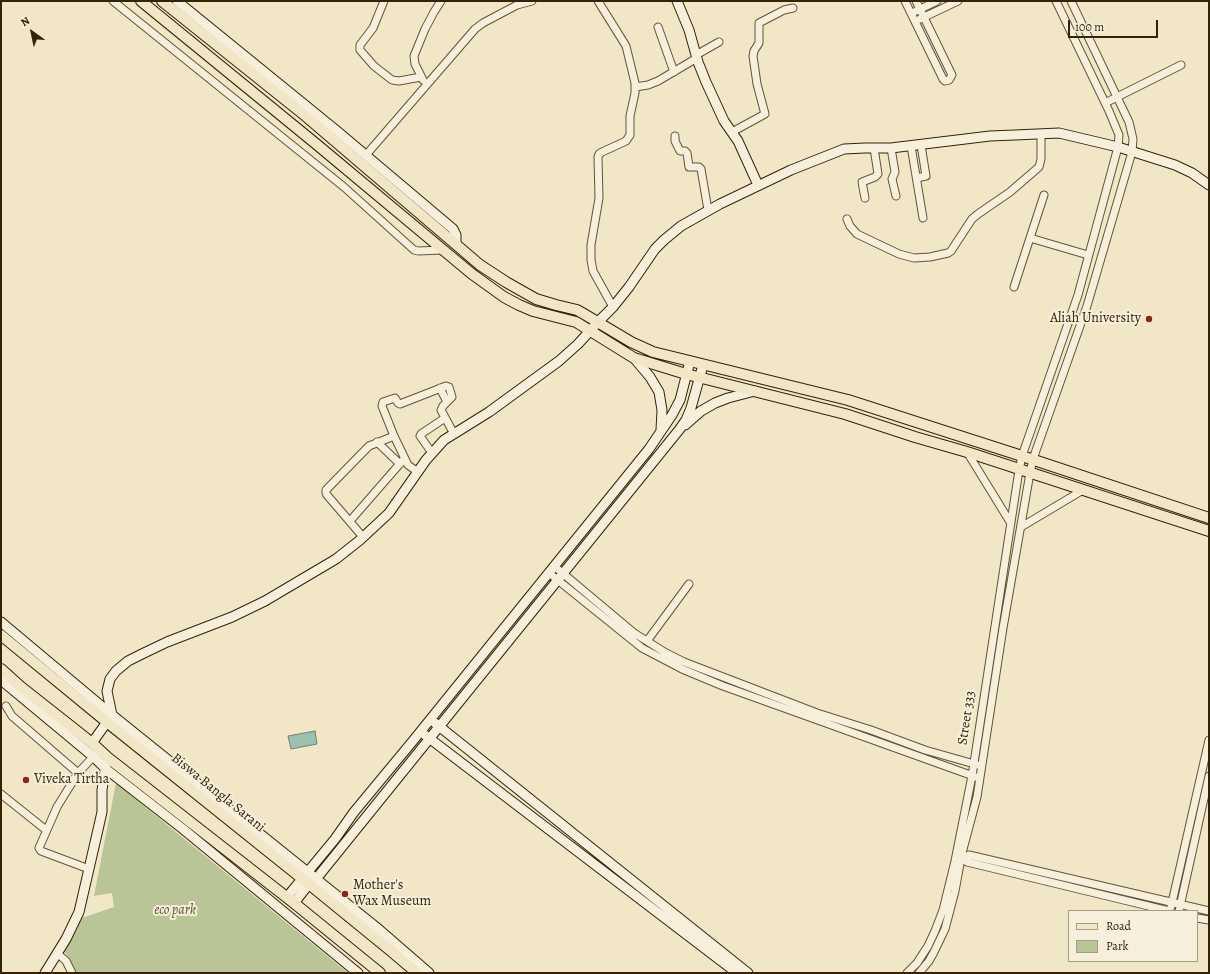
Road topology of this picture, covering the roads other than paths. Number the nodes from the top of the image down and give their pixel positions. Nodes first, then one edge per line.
1 (113, 1) edge
2 (141, 1) edge
3 (162, 1) edge
4 (177, 1) edge
5 (384, 1) edge
6 (440, 1) edge
7 (532, 1) edge
8 (598, 1) edge
9 (677, 1) edge
10 (905, 1) edge
11 (916, 1) edge
12 (937, 1) edge
13 (958, 1) edge
14 (1056, 1) edge
15 (1071, 1) edge
16 (793, 8) dead end
17 (920, 9) junction
18 (911, 13) junction
19 (924, 17) junction
20 (915, 22) junction
21 (658, 27) dead end
22 (719, 42) dead end
23 (697, 56) junction
24 (1180, 65) dead end
25 (674, 72) junction
26 (422, 77) junction
27 (425, 86) junction
28 (635, 87) junction
29 (1117, 97) junction
30 (1105, 103) junction
31 (732, 132) junction
32 (1041, 134) junction
33 (675, 136) dead end
34 (921, 145) junction
35 (911, 146) junction
36 (1118, 147) junction
37 (874, 148) junction
38 (891, 148) junction
39 (1132, 152) junction
40 (366, 155) junction
41 (917, 178) junction
42 (758, 185) junction
43 (1209, 185) edge
44 (1044, 195) dead end
45 (896, 196) dead end
46 (865, 198) dead end
47 (708, 210) junction
48 (923, 218) dead end
49 (847, 219) dead end
50 (1030, 238) junction
51 (456, 244) junction
52 (442, 250) junction
53 (1088, 256) junction
54 (1014, 287) dead end
55 (613, 308) junction
56 (598, 322) junction
57 (590, 330) junction
58 (634, 358) junction
59 (690, 361) junction
60 (703, 365) junction
61 (686, 374) junction
62 (700, 377) junction
63 (756, 391) junction
64 (444, 418) junction
65 (661, 430) junction
66 (679, 430) junction
67 (454, 434) junction
68 (394, 436) junction
69 (377, 442) junction
70 (967, 452) junction
71 (432, 453) junction
72 (1022, 456) junction
73 (1033, 459) junction
74 (402, 462) junction
75 (1019, 470) junction
76 (418, 472) junction
77 (1030, 473) junction
78 (1083, 490) junction
79 (1209, 518) edge
80 (350, 521) junction
81 (1010, 522) junction
82 (1021, 527) junction
83 (1209, 531) edge
84 (363, 538) junction
85 (552, 570) junction
86 (561, 576) junction
87 (688, 584) dead end
88 (1, 622) edge
89 (1, 635) edge
90 (647, 641) junction
91 (1, 669) edge
92 (1, 680) edge
93 (6, 706) dead end
94 (110, 719) junction
95 (430, 720) junction
96 (439, 726) junction
97 (420, 732) junction
98 (430, 738) junction
99 (1209, 740) edge
100 (92, 743) junction
101 (93, 757) junction
102 (107, 757) junction
103 (974, 763) junction
104 (982, 766) junction
105 (106, 769) junction
106 (78, 773) junction
107 (972, 776) junction
108 (1209, 776) edge
109 (980, 778) junction
110 (1, 794) edge
111 (46, 830) junction
112 (960, 860) junction
113 (89, 869) junction
114 (309, 878) junction
115 (290, 900) junction
116 (1172, 903) junction
117 (1180, 908) edge
118 (1166, 910) edge
119 (1170, 910) edge
120 (1209, 911) edge
121 (1198, 918) edge
122 (1209, 920) edge
123 (57, 953) junction
124 (45, 973) edge
125 (72, 973) edge
126 (358, 973) edge
127 (380, 973) edge
128 (417, 973) edge
129 (429, 973) edge
130 (737, 973) edge
131 (748, 973) edge
132 (907, 973) edge
133 (919, 973) edge

1 - 52 street
2 - 52 main road
3 - 51 main road
4 - 40 street
5 - 26 street
6 - 26 street
7 - 27 street
8 - 28 street
9 - 23 street
10 - 18 street
11 - 17 street
12 - 17 street
13 - 19 street
14 - 30 street
15 - 29 street, Street 333
16 - 31 street
17 - 18 street
17 - 19 street
18 - 20 street
19 - 20 street
19 - 20 street
21 - 25 street
22 - 23 street
23 - 25 street
23 - 31 street
24 - 29 street
25 - 28 street
26 - 27 street
27 - 40 street
28 - 55 street
29 - 30 street
29 - 39 street, Street 333
30 - 36 street
31 - 42 street
32 - 34 street
32 - 36 street
32 - 49 street
33 - 47 street
34 - 35 street
34 - 41 street
35 - 38 street
35 - 41 street
36 - 39 street
36 - 53 street, Street 333
37 - 38 street
37 - 42 street
37 - 46 street
38 - 45 street
39 - 43 street
39 - 73 street, Street 333
40 - 51 street
41 - 48 street
42 - 47 street
44 - 50 street
47 - 55 street
50 - 53 street
50 - 54 street
51 - 56 main road
52 - 57 main road
53 - 72 street, Street 333
55 - 56 street
56 - 57 street
56 - 59 main road
57 - 58 main road
57 - 67 street
58 - 61 main road
58 - 65 street
59 - 60 main road
59 - 61 street
60 - 62 street
60 - 72 main road
61 - 62 main road
61 - 65 street
62 - 63 main road
62 - 66 street
63 - 66 street
63 - 70 main road
64 - 67 street
64 - 68 street
64 - 71 street
65 - 85 street
66 - 86 street
67 - 71 street
68 - 69 street
68 - 74 street
69 - 74 street
69 - 80 street
70 - 75 main road
70 - 81 street
71 - 76 street
72 - 73 main road
72 - 75 street, Street 333
73 - 77 street, Street 333
73 - 79 main road
74 - 76 street
74 - 80 street
75 - 77 main road
75 - 81 street, Street 333
76 - 84 street
77 - 78 main road
77 - 82 street, Street 333
78 - 82 street
78 - 83 main road
80 - 84 street
81 - 103 street, Street 333
82 - 104 street, Street 333
84 - 94 street
85 - 86 street
85 - 95 street
86 - 90 street
86 - 96 street
86 - 107 street
87 - 90 street
88 - 94 street
89 - 94 main road, Biswa Bangla Sarani
90 - 103 street
91 - 100 main road
92 - 101 street
93 - 106 street
94 - 100 street
94 - 114 main road, Biswa Bangla Sarani
95 - 96 street
95 - 97 street
96 - 98 street
96 - 131 street
97 - 98 street
97 - 114 street
98 - 114 street
98 - 130 street
99 - 116 street
100 - 102 main road
101 - 105 street
101 - 106 street
102 - 105 street
102 - 115 main road
103 - 104 street
103 - 107 street, Street 333
104 - 109 street, Street 333
105 - 113 street
105 - 126 street
106 - 111 street
107 - 109 street
107 - 112 street, Street 333
108 - 117 street
109 - 112 street, Street 333
110 - 111 street
111 - 113 street
112 - 116 street
112 - 118 street
112 - 132 street, Street 333
112 - 133 street, Street 333
113 - 123 street
114 - 115 street
114 - 128 main road, Biswa Bangla Sarani
114 - 129 street
115 - 127 main road
116 - 117 street
116 - 119 street
117 - 120 street
121 - 122 street
123 - 124 street
123 - 125 street

